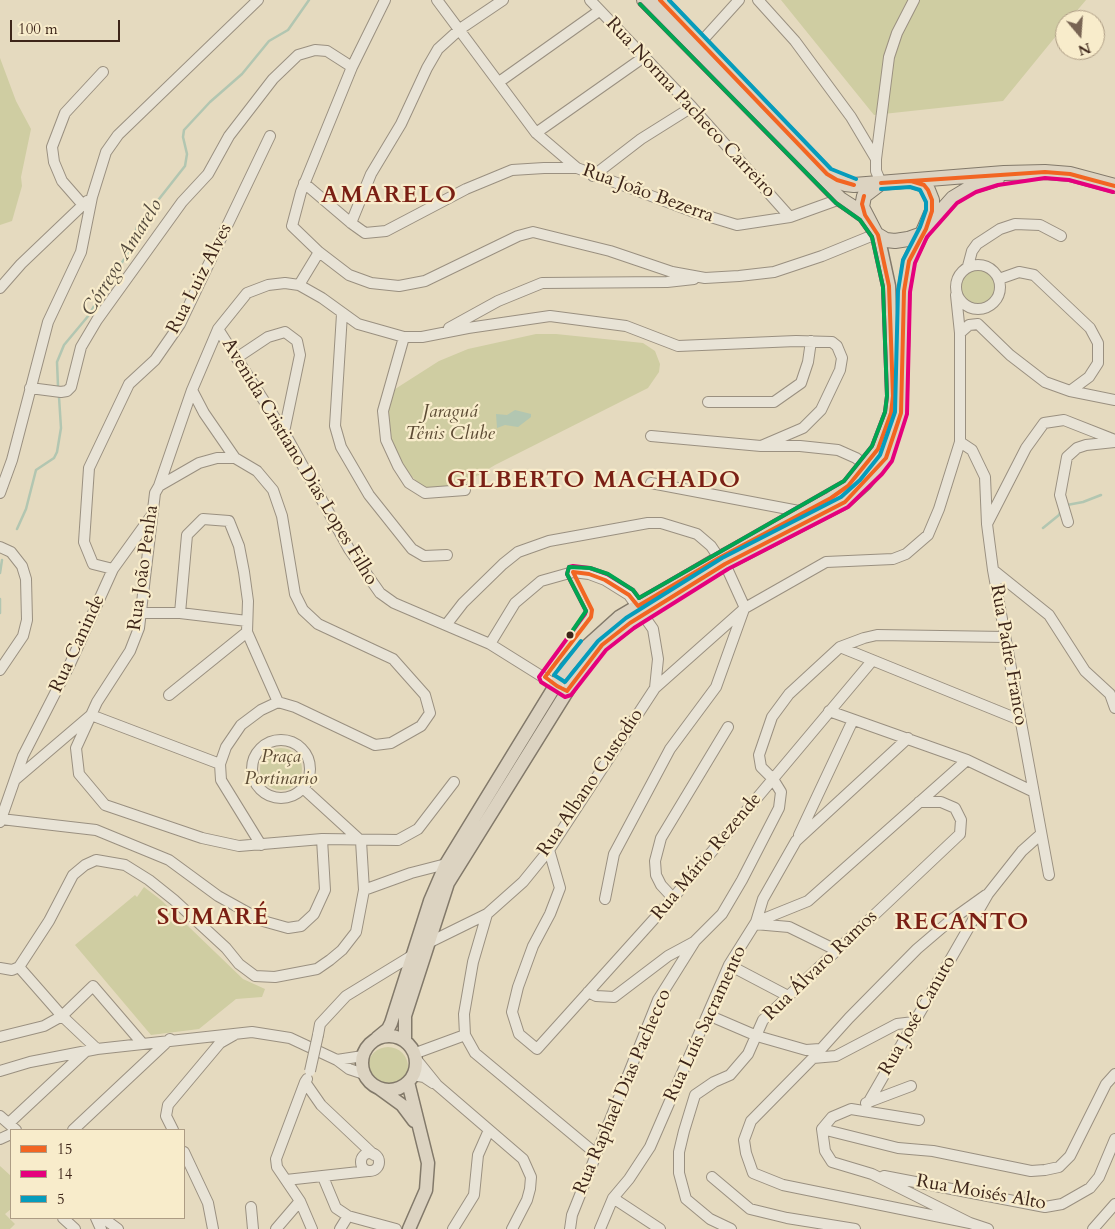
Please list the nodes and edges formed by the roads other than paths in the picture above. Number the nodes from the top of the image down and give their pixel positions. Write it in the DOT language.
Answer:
graph roads {
  1 [pos="258,0"];
  2 [pos="385,0"];
  3 [pos="437,0"];
  4 [pos="503,0"];
  5 [pos="590,0"];
  6 [pos="644,0"];
  7 [pos="660,0"];
  8 [pos="739,0"];
  9 [pos="758,0"];
  10 [pos="914,0"];
  11 [pos="600,11"];
  12 [pos="460,29"];
  13 [pos="701,42"];
  14 [pos="644,58"];
  15 [pos="352,66"];
  16 [pos="103,72"];
  17 [pos="499,82"];
  18 [pos="692,107"];
  19 [pos="536,132"];
  20 [pos="270,136"];
  21 [pos="876,159"];
  22 [pos="578,168"];
  23 [pos="1045,172"];
  24 [pos="594,176"];
  25 [pos="911,181"];
  26 [pos="304,183"];
  27 [pos="880,183"];
  28 [pos="1115,186"];
  29 [pos="92,197"];
  30 [pos="840,199"];
  31 [pos="83,205"];
  32 [pos="864,215"];
  33 [pos="790,217"];
  34 [pos="351,224"];
  35 [pos="924,231"];
  36 [pos="877,234"];
  37 [pos="1061,236"];
  38 [pos="319,252"];
  39 [pos="968,266"];
  40 [pos="704,278"];
  41 [pos="999,279"];
  42 [pos="299,285"];
  43 [pos="0,288"];
  44 [pos="956,295"];
  45 [pos="963,304"];
  46 [pos="342,314"];
  47 [pos="978,324"];
  48 [pos="218,329"];
  49 [pos="442,332"];
  50 [pos="960,333"];
  51 [pos="404,337"];
  52 [pos="811,341"];
  53 [pos="238,357"];
  54 [pos="30,388"];
  55 [pos="192,390"];
  56 [pos="1070,391"];
  57 [pos="1115,400"];
  58 [pos="708,402"];
  59 [pos="284,432"];
  60 [pos="651,436"];
  61 [pos="1115,441"];
  62 [pos="960,442"];
  63 [pos="761,446"];
  64 [pos="235,458"];
  65 [pos="866,466"];
  66 [pos="651,483"];
  67 [pos="159,486"];
  68 [pos="465,490"];
  69 [pos="0,493"];
  70 [pos="804,512"];
  71 [pos="152,515"];
  72 [pos="1068,522"];
  73 [pos="987,524"];
  74 [pos="0,547"];
  75 [pos="447,555"];
  76 [pos="722,561"];
  77 [pos="113,569"];
  78 [pos="992,570"];
  79 [pos="745,608"];
  80 [pos="641,610"];
  81 [pos="180,612"];
  82 [pos="141,613"];
  83 [pos="247,626"];
  84 [pos="446,626"];
  85 [pos="1005,637"];
  86 [pos="490,644"];
  87 [pos="840,646"];
  88 [pos="872,661"];
  89 [pos="0,670"];
  90 [pos="655,688"];
  91 [pos="562,689"];
  92 [pos="169,695"];
  93 [pos="278,702"];
  94 [pos="1115,708"];
  95 [pos="829,711"];
  96 [pos="92,716"];
  97 [pos="853,720"];
  98 [pos="1020,720"];
  99 [pos="728,727"];
  100 [pos="908,738"];
  101 [pos="967,760"];
  102 [pos="220,764"];
  103 [pos="15,779"];
  104 [pos="773,779"];
  105 [pos="454,782"];
  106 [pos="303,788"];
  107 [pos="1032,791"];
  108 [pos="919,802"];
  109 [pos="1,821"];
  110 [pos="1041,834"];
  111 [pos="322,839"];
  112 [pos="361,841"];
  113 [pos="796,841"];
  114 [pos="260,844"];
  115 [pos="549,850"];
  116 [pos="446,864"];
  117 [pos="1049,875"];
  118 [pos="364,890"];
  119 [pos="988,894"];
  120 [pos="673,898"];
  121 [pos="605,899"];
  122 [pos="487,914"];
  123 [pos="756,923"];
  124 [pos="695,941"];
  125 [pos="428,943"];
  126 [pos="836,950"];
  127 [pos="412,955"];
  128 [pos="730,965"];
  129 [pos="19,967"];
  130 [pos="1,970"];
  131 [pos="588,992"];
  132 [pos="788,996"];
  133 [pos="708,1015"];
  134 [pos="62,1016"];
  135 [pos="914,1022"];
  136 [pos="237,1033"];
  137 [pos="465,1035"];
  138 [pos="757,1036"];
  139 [pos="0,1037"];
  140 [pos="377,1038"];
  141 [pos="170,1039"];
  142 [pos="406,1041"];
  143 [pos="142,1043"];
  144 [pos="824,1045"];
  145 [pos="97,1049"];
  146 [pos="86,1051"];
  147 [pos="363,1056"];
  148 [pos="416,1056"];
  149 [pos="813,1058"];
  150 [pos="337,1060"];
  151 [pos="0,1071"];
  152 [pos="364,1074"];
  153 [pos="1115,1074"];
  154 [pos="411,1079"];
  155 [pos="306,1082"];
  156 [pos="437,1085"];
  157 [pos="911,1086"];
  158 [pos="380,1088"];
  159 [pos="868,1103"];
  160 [pos="851,1109"];
  161 [pos="0,1116"];
  162 [pos="919,1120"];
  163 [pos="12,1127"];
  164 [pos="418,1127"];
  165 [pos="74,1129"];
  166 [pos="172,1129"];
  167 [pos="822,1129"];
  168 [pos="488,1130"];
  169 [pos="1115,1139"];
  170 [pos="595,1153"];
  171 [pos="185,1154"];
  172 [pos="872,1174"];
  173 [pos="323,1177"];
  174 [pos="712,1177"];
  175 [pos="286,1180"];
  176 [pos="613,1198"];
  177 [pos="300,1201"];
  178 [pos="1115,1204"];
  179 [pos="251,1208"];
  180 [pos="348,1216"];
  181 [pos="103,1219"];
  182 [pos="970,1223"];
  183 [pos="118,1229"];
  184 [pos="213,1229"];
  185 [pos="253,1229"];
  186 [pos="276,1229"];
  187 [pos="312,1229"];
  188 [pos="340,1229"];
  189 [pos="396,1229"];
  190 [pos="409,1229"];
  191 [pos="453,1229"];
  192 [pos="512,1229"];
  193 [pos="570,1229"];
  194 [pos="600,1229"];
  195 [pos="660,1229"];
  196 [pos="730,1229"];
  197 [pos="855,1229"];
  198 [pos="988,1229"];
  199 [pos="1093,1229"];
  1 -- 29 [label="street"];
  2 -- 15 [label="street"];
  3 -- 12 [label="street"];
  4 -- 12 [label="street"];
  5 -- 11 [label="street, Rua Norma Pacheco Carreiro"];
  6 -- 30 [label="highway"];
  7 -- 13 [label="highway"];
  8 -- 13 [label="street"];
  9 -- 21 [label="street"];
  10 -- 21 [label="street"];
  11 -- 14 [label="street, Rua Norma Pacheco Carreiro"];
  11 -- 17 [label="street"];
  12 -- 17 [label="street"];
  12 -- 34 [label="street"];
  13 -- 27 [label="highway"];
  14 -- 18 [label="street, Rua Norma Pacheco Carreiro"];
  14 -- 19 [label="street"];
  15 -- 26 [label="street"];
  15 -- 54 [label="street"];
  16 -- 31 [label="street"];
  17 -- 19 [label="street"];
  18 -- 24 [label="street"];
  18 -- 33 [label="street, Rua Norma Pacheco Carreiro"];
  19 -- 22 [label="street"];
  20 -- 77 [label="street, Rua Luiz Alves"];
  21 -- 27 [label="street"];
  22 -- 24 [label="street, Rua João Bezerra"];
  22 -- 34 [label="street, Rua João Bezerra"];
  23 -- 25 [label="highway"];
  23 -- 28 [label="highway"];
  23 -- 35 [label="highway"];
  24 -- 33 [label="street, Rua João Bezerra"];
  25 -- 27 [label="highway"];
  25 -- 35 [label="highway"];
  26 -- 34 [label="street, Rua João Bezerra"];
  26 -- 38 [label="street"];
  27 -- 32 [label="highway"];
  29 -- 31 [label="street"];
  29 -- 54 [label="street"];
  30 -- 32 [label="highway"];
  30 -- 33 [label="street, Rua João Bezerra"];
  31 -- 43 [label="street"];
  32 -- 36 [label="highway"];
  35 -- 36 [label="highway"];
  35 -- 76 [label="main road"];
  36 -- 40 [label="street"];
  36 -- 65 [label="main road"];
  37 -- 39 [label="street"];
  38 -- 40 [label="street"];
  38 -- 42 [label="street"];
  39 -- 41 [label="street"];
  39 -- 44 [label="street"];
  40 -- 49 [label="street"];
  41 -- 45 [label="street"];
  41 -- 56 [label="street"];
  42 -- 46 [label="street"];
  42 -- 48 [label="street, Rua João Penha"];
  44 -- 45 [label="street"];
  44 -- 50 [label="street, Rua Albano Custodio"];
  45 -- 47 [label="street"];
  46 -- 51 [label="street"];
  46 -- 75 [label="street"];
  47 -- 50 [label="street"];
  47 -- 56 [label="street"];
  48 -- 53 [label="street, Avenida Cristiano Dias Lopes Filho"];
  48 -- 55 [label="street, Rua João Penha"];
  49 -- 51 [label="street"];
  49 -- 52 [label="street"];
  50 -- 62 [label="street, Rua Albano Custodio"];
  51 -- 68 [label="street"];
  52 -- 58 [label="street"];
  52 -- 63 [label="street"];
  53 -- 59 [label="street, Avenida Cristiano Dias Lopes Filho"];
  53 -- 59 [label="street"];
  54 -- 69 [label="street"];
  55 -- 64 [label="street"];
  55 -- 67 [label="street, Rua João Penha"];
  56 -- 57 [label="street"];
  59 -- 84 [label="street, Avenida Cristiano Dias Lopes Filho"];
  60 -- 63 [label="street"];
  61 -- 72 [label="street"];
  61 -- 73 [label="street"];
  62 -- 73 [label="street, Rua Padre Franco"];
  62 -- 79 [label="street, Rua Albano Custodio"];
  63 -- 65 [label="street"];
  64 -- 67 [label="street"];
  64 -- 93 [label="street"];
  65 -- 70 [label="main road"];
  66 -- 70 [label="street"];
  67 -- 71 [label="street, Rua João Penha"];
  70 -- 76 [label="main road"];
  71 -- 77 [label="street, Rua Caninde"];
  71 -- 82 [label="street, Rua João Penha"];
  73 -- 78 [label="street, Rua Padre Franco"];
  74 -- 89 [label="street"];
  76 -- 79 [label="street"];
  76 -- 80 [label="main road"];
  76 -- 84 [label="street"];
  77 -- 103 [label="street, Rua Caninde"];
  78 -- 85 [label="street, Rua Padre Franco"];
  78 -- 94 [label="street"];
  79 -- 90 [label="street, Rua Albano Custodio"];
  79 -- 121 [label="street"];
  80 -- 86 [label="street"];
  80 -- 90 [label="street"];
  80 -- 91 [label="main road"];
  81 -- 82 [label="street"];
  81 -- 83 [label="street"];
  81 -- 83 [label="street"];
  82 -- 96 [label="street, Rua João Penha"];
  83 -- 92 [label="street"];
  83 -- 93 [label="street"];
  84 -- 86 [label="street, Avenida Cristiano Dias Lopes Filho"];
  85 -- 87 [label="street"];
  85 -- 98 [label="street, Rua Padre Franco"];
  86 -- 91 [label="street, Avenida Cristiano Dias Lopes Filho"];
  87 -- 88 [label="street"];
  87 -- 104 [label="street, Rua Raphael Dias Pachecco"];
  88 -- 95 [label="street, Rua Mário Rezende"];
  88 -- 98 [label="street"];
  90 -- 115 [label="street, Rua Albano Custodio"];
  91 -- 116 [label="main road"];
  91 -- 125 [label="main road"];
  93 -- 102 [label="street"];
  95 -- 97 [label="street"];
  95 -- 104 [label="street, Rua Mário Rezende"];
  96 -- 102 [label="street"];
  96 -- 103 [label="street"];
  96 -- 114 [label="street, Rua João Penha"];
  97 -- 100 [label="street"];
  97 -- 113 [label="street"];
  98 -- 107 [label="street, Rua Padre Franco"];
  99 -- 120 [label="street"];
  100 -- 101 [label="street"];
  100 -- 113 [label="street"];
  101 -- 107 [label="street"];
  101 -- 108 [label="street"];
  102 -- 114 [label="street"];
  103 -- 109 [label="street, Rua Caninde"];
  104 -- 120 [label="street, Rua Mário Rezende"];
  104 -- 124 [label="street, Rua Raphael Dias Pachecco"];
  105 -- 112 [label="street, Rua João Penha"];
  106 -- 106 [label="street"];
  106 -- 112 [label="street"];
  107 -- 110 [label="street, Rua Padre Franco"];
  108 -- 123 [label="street"];
  108 -- 126 [label="street, Rua Álvaro Ramos"];
  109 -- 111 [label="street"];
  110 -- 117 [label="street, Rua Padre Franco"];
  110 -- 119 [label="street, Rua José Canuto"];
  111 -- 112 [label="street, Rua João Penha"];
  111 -- 114 [label="street, Rua João Penha"];
  112 -- 118 [label="street"];
  113 -- 123 [label="street, Rua Luís Sacramento"];
  115 -- 122 [label="street, Rua Albano Custodio"];
  115 -- 131 [label="street, Rua Mário Rezende"];
  116 -- 118 [label="street"];
  116 -- 127 [label="main road"];
  118 -- 129 [label="street"];
  119 -- 135 [label="street, Rua José Canuto"];
  119 -- 144 [label="street"];
  120 -- 131 [label="street, Rua Mário Rezende"];
  122 -- 125 [label="street, Rua Albano Custodio"];
  122 -- 137 [label="street"];
  123 -- 126 [label="street"];
  123 -- 128 [label="street, Rua Luís Sacramento"];
  124 -- 131 [label="street"];
  124 -- 170 [label="street, Rua Raphael Dias Pachecco"];
  125 -- 142 [label="main road"];
  126 -- 132 [label="street, Rua Álvaro Ramos"];
  127 -- 140 [label="main road"];
  127 -- 155 [label="street, bridge"];
  128 -- 132 [label="street"];
  128 -- 133 [label="street, Rua Luís Sacramento"];
  129 -- 130 [label="street"];
  129 -- 134 [label="street"];
  132 -- 138 [label="street, Rua Álvaro Ramos"];
  133 -- 138 [label="street"];
  133 -- 176 [label="street, Rua Luís Sacramento"];
  134 -- 139 [label="street"];
  134 -- 143 [label="street"];
  134 -- 145 [label="street"];
  135 -- 149 [label="street"];
  135 -- 159 [label="street, Rua José Canuto"];
  136 -- 141 [label="street"];
  136 -- 150 [label="street"];
  136 -- 166 [label="street"];
  137 -- 148 [label="street"];
  137 -- 170 [label="street"];
  138 -- 144 [label="street"];
  138 -- 196 [label="street, Rua Álvaro Ramos"];
  140 -- 142 [label="main road"];
  140 -- 147 [label="main road"];
  141 -- 143 [label="street"];
  141 -- 165 [label="street"];
  142 -- 148 [label="main road"];
  143 -- 145 [label="street"];
  144 -- 149 [label="street"];
  145 -- 146 [label="street"];
  146 -- 151 [label="street"];
  146 -- 163 [label="street"];
  147 -- 150 [label="street"];
  147 -- 152 [label="main road"];
  148 -- 154 [label="main road"];
  148 -- 156 [label="street"];
  149 -- 182 [label="street"];
  150 -- 152 [label="street"];
  152 -- 158 [label="main road"];
  153 -- 167 [label="street"];
  154 -- 156 [label="street"];
  154 -- 158 [label="main road"];
  154 -- 164 [label="main road"];
  155 -- 173 [label="street"];
  155 -- 175 [label="street"];
  156 -- 168 [label="street"];
  157 -- 159 [label="street"];
  158 -- 164 [label="main road"];
  159 -- 160 [label="street"];
  160 -- 162 [label="street"];
  160 -- 167 [label="street"];
  161 -- 163 [label="street"];
  164 -- 190 [label="main road"];
  167 -- 172 [label="street"];
  168 -- 191 [label="street"];
  168 -- 192 [label="street"];
  169 -- 172 [label="street, Rua Moisés Alto"];
  170 -- 193 [label="street, Rua Raphael Dias Pachecco"];
  171 -- 184 [label="street"];
  172 -- 182 [label="street"];
  173 -- 175 [label="street"];
  173 -- 180 [label="street"];
  174 -- 197 [label="street"];
  175 -- 177 [label="street"];
  176 -- 194 [label="street, Rua Luís Sacramento"];
  176 -- 195 [label="street"];
  177 -- 186 [label="street"];
  177 -- 187 [label="street"];
  178 -- 199 [label="street"];
  179 -- 185 [label="street"];
  180 -- 188 [label="street"];
  180 -- 189 [label="street"];
  181 -- 183 [label="street"];
  182 -- 198 [label="street"];
}
